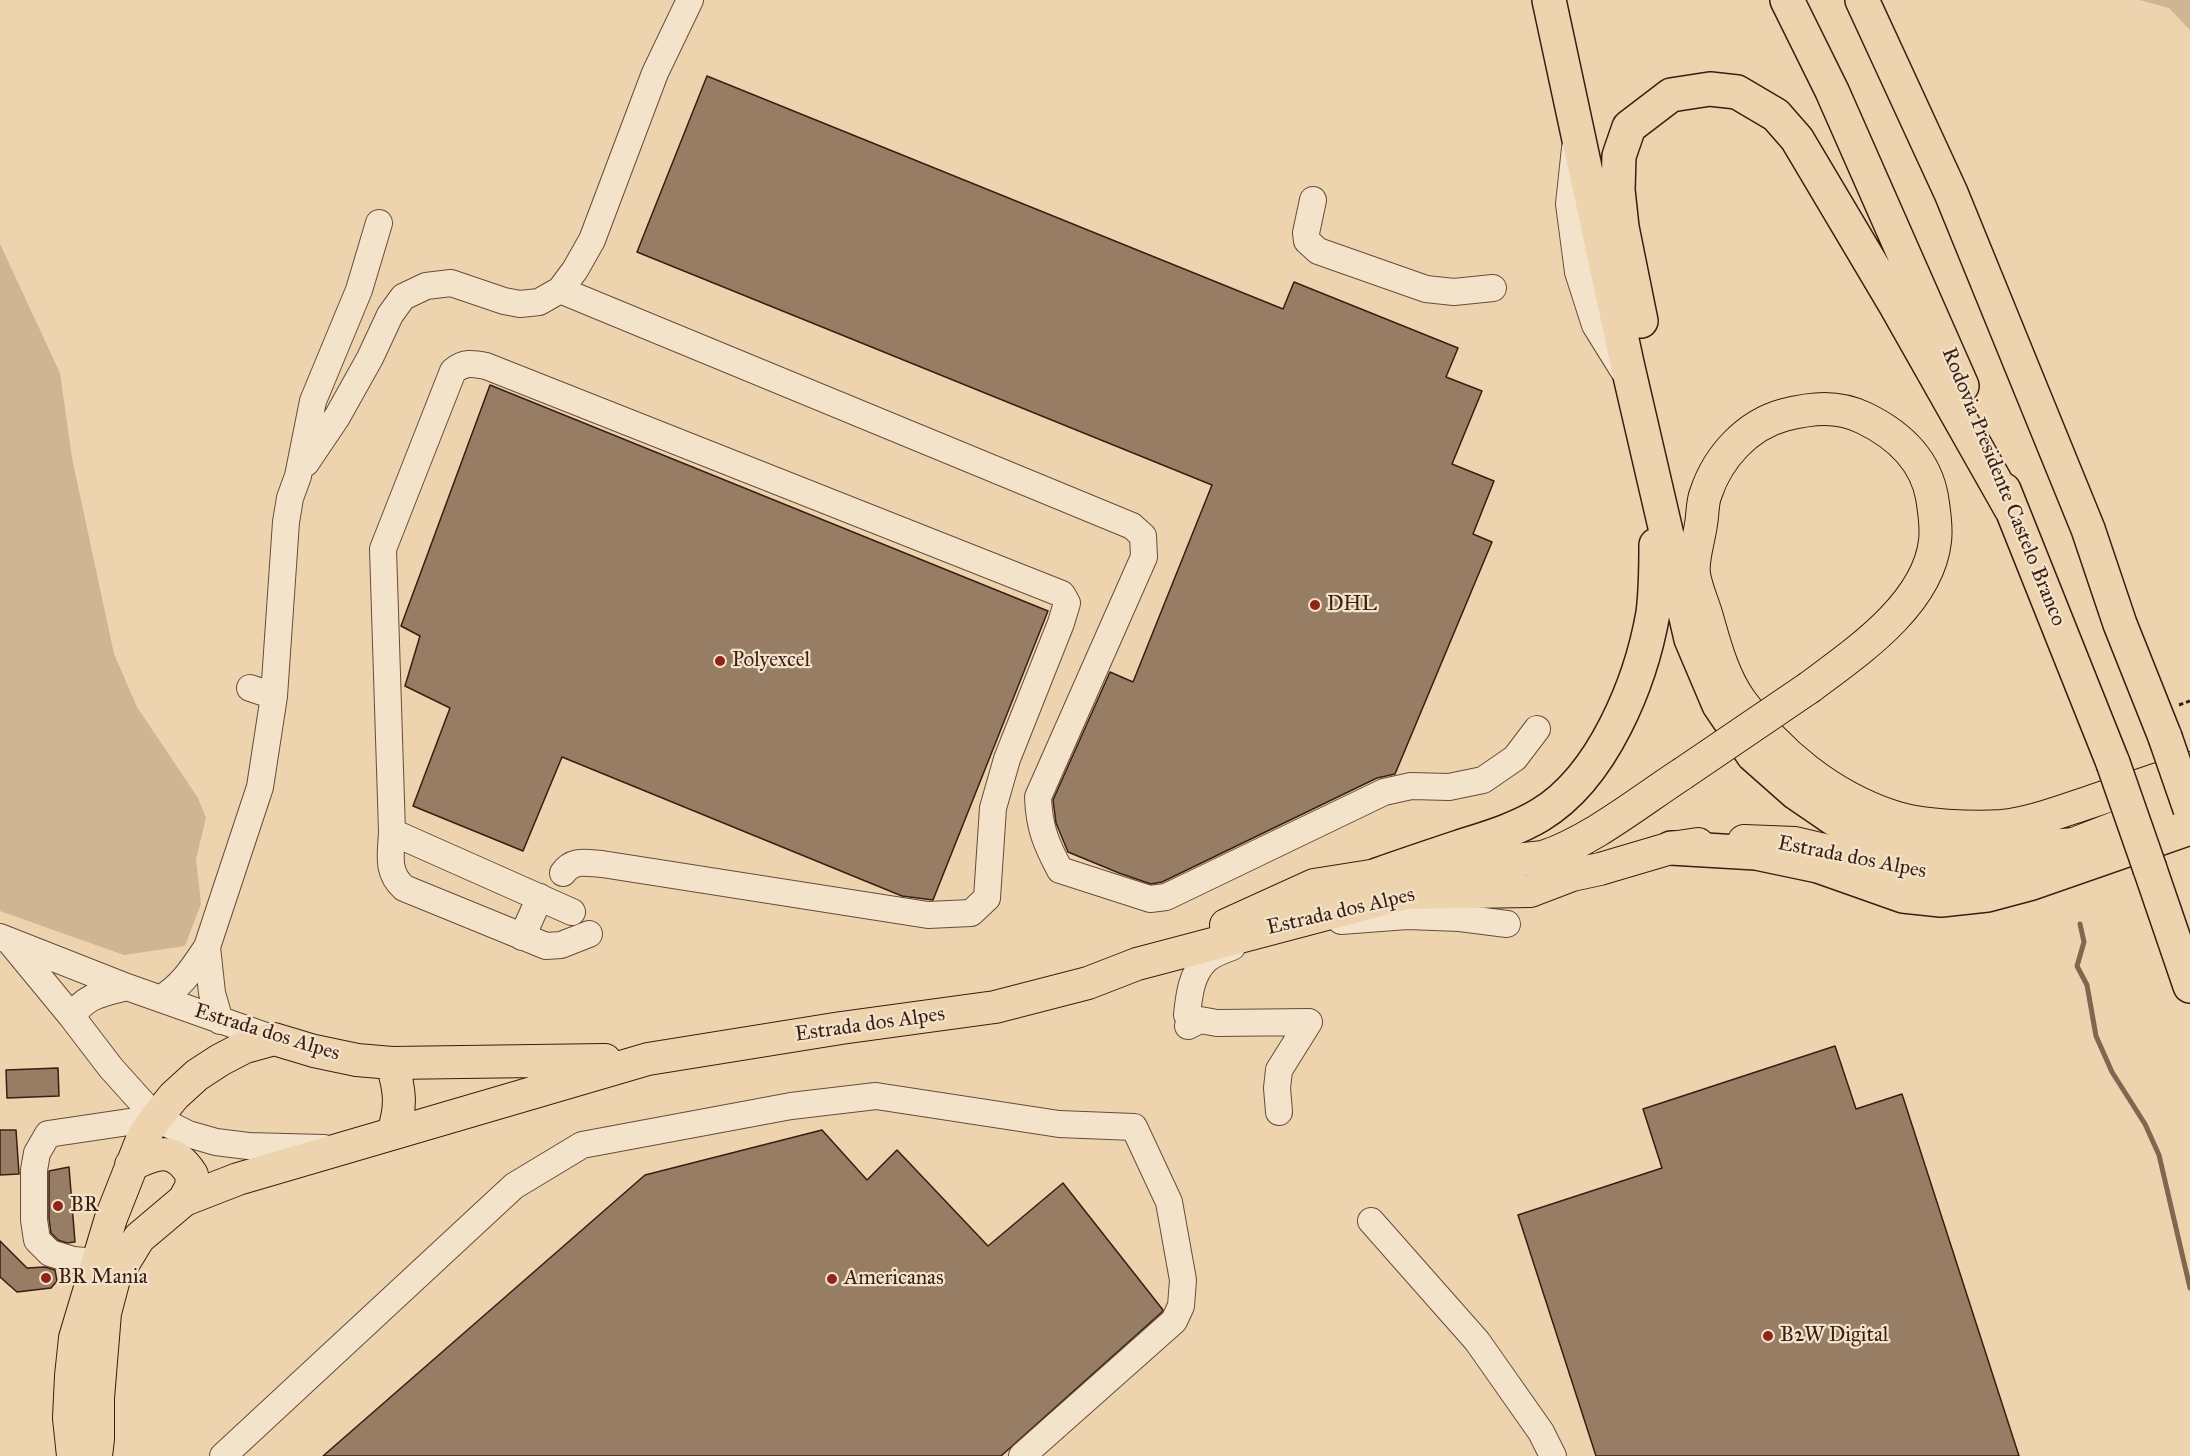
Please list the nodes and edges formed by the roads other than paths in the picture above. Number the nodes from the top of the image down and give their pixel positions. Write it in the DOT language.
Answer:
graph roads {
  1 [pos="690,0"];
  2 [pos="1549,0"];
  3 [pos="1788,0"];
  4 [pos="1862,0"];
  5 [pos="1313,200"];
  6 [pos="379,223"];
  7 [pos="1492,288"];
  8 [pos="560,291"];
  9 [pos="1654,474"];
  10 [pos="298,476"];
  11 [pos="2011,509"];
  12 [pos="1693,572"];
  13 [pos="250,688"];
  14 [pos="274,696"];
  15 [pos="1537,729"];
  16 [pos="2190,768"];
  17 [pos="2190,799"];
  18 [pos="2190,809"];
  19 [pos="2190,828"];
  20 [pos="392,832"];
  21 [pos="2070,845"];
  22 [pos="1671,848"];
  23 [pos="563,873"];
  24 [pos="1377,875"];
  25 [pos="1406,893"];
  26 [pos="540,897"];
  27 [pos="572,912"];
  28 [pos="1460,918"];
  29 [pos="1507,924"];
  30 [pos="590,934"];
  31 [pos="522,937"];
  32 [pos="4,938"];
  33 [pos="207,947"];
  34 [pos="1137,964"];
  35 [pos="2190,986"];
  36 [pos="127,987"];
  37 [pos="160,999"];
  38 [pos="72,1017"];
  39 [pos="220,1021"];
  40 [pos="274,1039"];
  41 [pos="648,1059"];
  42 [pos="392,1063"];
  43 [pos="1279,1112"];
  44 [pos="156,1118"];
  45 [pos="393,1133"];
  46 [pos="342,1147"];
  47 [pos="131,1165"];
  48 [pos="184,1200"];
  49 [pos="1371,1221"];
  50 [pos="98,1262"];
  51 [pos="73,1456"];
  52 [pos="96,1456"];
  53 [pos="223,1456"];
  54 [pos="1022,1456"];
  55 [pos="1553,1456"];
  1 -- 8 [label="street"];
  2 -- 9 [label="highway"];
  3 -- 11 [label="highway, Rodovia Presidente Castelo Branco"];
  4 -- 18 [label="highway, bridge"];
  5 -- 7 [label="street"];
  6 -- 10 [label="street"];
  8 -- 10 [label="street"];
  8 -- 15 [label="street"];
  9 -- 21 [label="highway"];
  9 -- 24 [label="highway"];
  10 -- 14 [label="street"];
  11 -- 12 [label="highway"];
  11 -- 35 [label="highway, Rodovia Presidente Castelo Branco, bridge"];
  12 -- 16 [label="main road"];
  12 -- 24 [label="main road, bridge"];
  13 -- 14 [label="street"];
  14 -- 33 [label="street"];
  17 -- 21 [label="main road, Estrada dos Alpes"];
  19 -- 22 [label="highway"];
  20 -- 23 [label="street"];
  20 -- 26 [label="street"];
  20 -- 31 [label="street"];
  21 -- 22 [label="main road, Estrada dos Alpes"];
  22 -- 25 [label="main road, Estrada dos Alpes"];
  24 -- 34 [label="main road"];
  25 -- 28 [label="street"];
  25 -- 34 [label="main road, Estrada dos Alpes"];
  26 -- 27 [label="street"];
  26 -- 31 [label="street"];
  28 -- 29 [label="street"];
  28 -- 43 [label="street"];
  30 -- 31 [label="street"];
  32 -- 36 [label="street, Estrada dos Alpes"];
  32 -- 38 [label="street, Estrada dos Alpes"];
  33 -- 37 [label="street"];
  33 -- 39 [label="street"];
  34 -- 41 [label="main road, Estrada dos Alpes"];
  36 -- 37 [label="street, Estrada dos Alpes"];
  36 -- 38 [label="street"];
  37 -- 39 [label="street, Estrada dos Alpes"];
  38 -- 44 [label="street, Estrada dos Alpes"];
  39 -- 40 [label="street, Estrada dos Alpes"];
  40 -- 42 [label="main road, Estrada dos Alpes"];
  40 -- 44 [label="main road"];
  41 -- 42 [label="main road, Estrada dos Alpes"];
  41 -- 45 [label="main road, Estrada dos Alpes"];
  42 -- 45 [label="main road"];
  44 -- 46 [label="street"];
  44 -- 47 [label="main road"];
  44 -- 50 [label="street"];
  45 -- 46 [label="main road, Estrada dos Alpes"];
  46 -- 48 [label="main road, Estrada dos Alpes"];
  47 -- 48 [label="main road"];
  47 -- 50 [label="main road"];
  48 -- 52 [label="main road, Estrada dos Alpes"];
  49 -- 55 [label="street"];
  50 -- 51 [label="main road"];
  53 -- 54 [label="street"];
}
